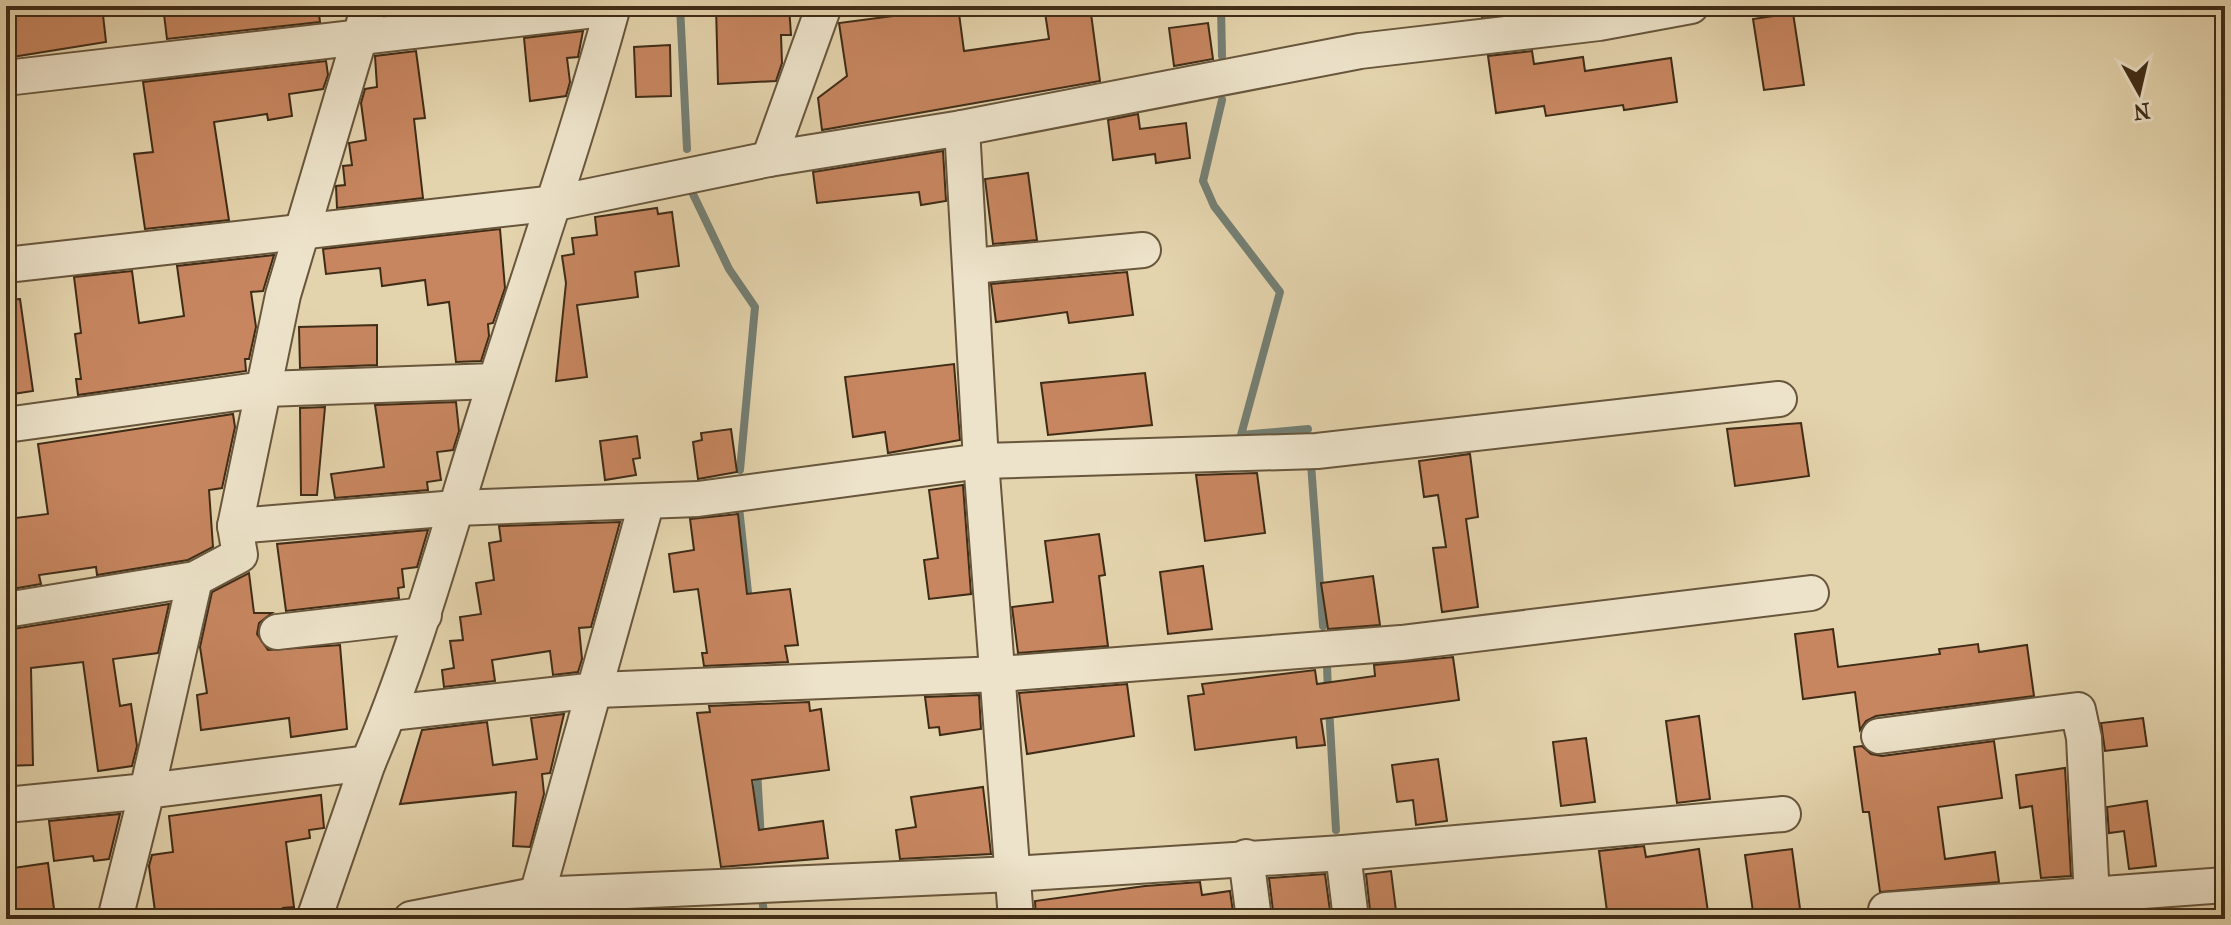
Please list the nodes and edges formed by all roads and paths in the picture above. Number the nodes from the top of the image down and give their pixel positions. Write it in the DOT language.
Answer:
graph roads {
  1 [pos="824,6"];
  2 [pos="1691,6"];
  3 [pos="612,7"];
  4 [pos="1598,14"];
  5 [pos="365,22"];
  6 [pos="6,78"];
  7 [pos="962,128"];
  8 [pos="769,159"];
  9 [pos="556,203"];
  10 [pos="303,230"];
  11 [pos="1143,250"];
  12 [pos="6,265"];
  13 [pos="972,266"];
  14 [pos="495,381"];
  15 [pos="265,389"];
  16 [pos="1779,399"];
  17 [pos="6,425"];
  18 [pos="981,461"];
  19 [pos="647,501"];
  20 [pos="456,508"];
  21 [pos="235,526"];
  22 [pos="195,579"];
  23 [pos="1811,593"];
  24 [pos="6,610"];
  25 [pos="424,615"];
  26 [pos="277,632"];
  27 [pos="1000,674"];
  28 [pos="597,690"];
  29 [pos="390,713"];
  30 [pos="1879,736"];
  31 [pos="368,763"];
  32 [pos="147,791"];
  33 [pos="6,805"];
  34 [pos="1783,814"];
  35 [pos="1343,853"];
  36 [pos="1246,857"];
  37 [pos="1013,874"];
  38 [pos="2225,885"];
  39 [pos="533,907"];
  40 [pos="2092,907"];
  41 [pos="1886,910"];
  42 [pos="115,919"];
  43 [pos="314,919"];
  44 [pos="411,919"];
  45 [pos="1016,919"];
  46 [pos="1254,919"];
  47 [pos="1351,919"];
  1 -- 8 [label="street"];
  2 -- 4 [label="street"];
  3 -- 5 [label="street"];
  3 -- 9 [label="street"];
  4 -- 7 [label="street"];
  5 -- 6 [label="street"];
  5 -- 10 [label="street"];
  7 -- 8 [label="street"];
  7 -- 13 [label="street"];
  8 -- 9 [label="street"];
  9 -- 10 [label="street"];
  9 -- 14 [label="street"];
  10 -- 12 [label="street"];
  10 -- 15 [label="street"];
  11 -- 13 [label="street"];
  13 -- 18 [label="street"];
  14 -- 15 [label="street"];
  14 -- 20 [label="street"];
  15 -- 17 [label="street"];
  15 -- 21 [label="street"];
  16 -- 18 [label="street"];
  18 -- 19 [label="street"];
  18 -- 27 [label="street"];
  19 -- 20 [label="street"];
  19 -- 28 [label="street"];
  20 -- 21 [label="street"];
  20 -- 25 [label="street"];
  21 -- 22 [label="street"];
  22 -- 24 [label="street"];
  22 -- 32 [label="street"];
  23 -- 27 [label="street"];
  25 -- 26 [label="street"];
  25 -- 29 [label="street"];
  27 -- 28 [label="street"];
  27 -- 37 [label="street"];
  28 -- 29 [label="street"];
  28 -- 39 [label="street"];
  29 -- 31 [label="street"];
  30 -- 40 [label="street"];
  31 -- 32 [label="street"];
  31 -- 43 [label="street"];
  32 -- 33 [label="street"];
  32 -- 42 [label="street"];
  34 -- 35 [label="street"];
  35 -- 36 [label="street"];
  35 -- 47 [label="street"];
  36 -- 37 [label="street"];
  36 -- 46 [label="street"];
  37 -- 39 [label="street"];
  37 -- 45 [label="street"];
  38 -- 40 [label="street"];
  39 -- 44 [label="street"];
  40 -- 41 [label="street"];
}
